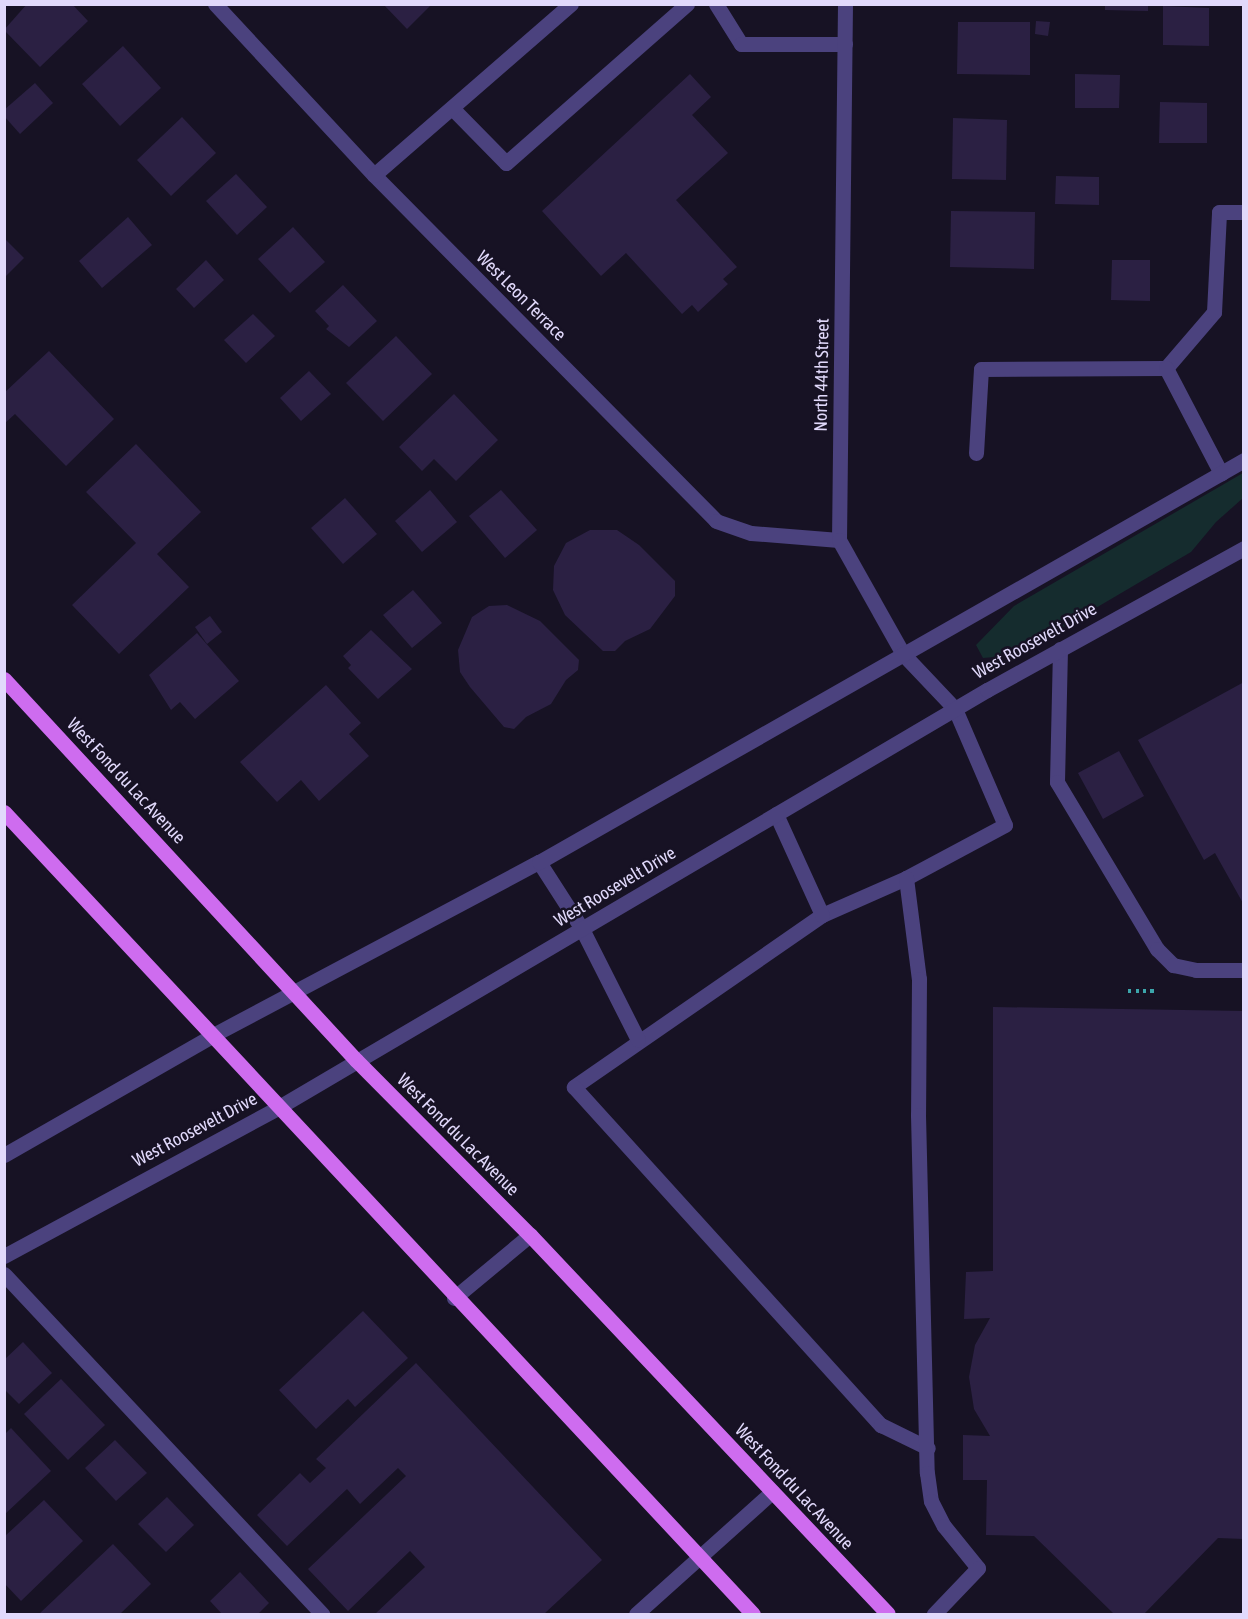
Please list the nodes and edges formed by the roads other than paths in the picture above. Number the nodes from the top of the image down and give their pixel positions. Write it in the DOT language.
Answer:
graph roads {
  1 [pos="215,4"];
  2 [pos="571,4"];
  3 [pos="687,4"];
  4 [pos="716,4"];
  5 [pos="845,4"];
  6 [pos="845,44"];
  7 [pos="452,108"];
  8 [pos="374,175"];
  9 [pos="1244,212"];
  10 [pos="1166,368"];
  11 [pos="976,453"];
  12 [pos="1244,460"];
  13 [pos="1221,473"];
  14 [pos="839,540"];
  15 [pos="1244,548"];
  16 [pos="1060,649"];
  17 [pos="903,654"];
  18 [pos="4,679"];
  19 [pos="955,709"];
  20 [pos="4,812"];
  21 [pos="776,814"];
  22 [pos="539,862"];
  23 [pos="906,878"];
  24 [pos="822,915"];
  25 [pos="582,929"];
  26 [pos="1244,970"];
  27 [pos="295,992"];
  28 [pos="215,1034"];
  29 [pos="638,1040"];
  30 [pos="356,1060"];
  31 [pos="279,1107"];
  32 [pos="4,1155"];
  33 [pos="530,1235"];
  34 [pos="4,1256"];
  35 [pos="4,1274"];
  36 [pos="454,1298"];
  37 [pos="928,1448"];
  38 [pos="772,1492"];
  39 [pos="699,1558"];
  40 [pos="322,1614"];
  41 [pos="636,1614"];
  42 [pos="753,1614"];
  43 [pos="888,1614"];
  44 [pos="934,1614"];
  1 -- 8 [label="street, West Leon Terrace"];
  2 -- 7 [label="street"];
  3 -- 7 [label="street"];
  4 -- 6 [label="street"];
  5 -- 6 [label="street, North 44th Street"];
  6 -- 14 [label="street, North 44th Street"];
  7 -- 8 [label="street"];
  8 -- 14 [label="street, West Leon Terrace"];
  9 -- 10 [label="street"];
  10 -- 11 [label="street"];
  10 -- 13 [label="street"];
  12 -- 13 [label="street"];
  13 -- 17 [label="street"];
  14 -- 17 [label="street"];
  15 -- 16 [label="street, West Roosevelt Drive"];
  16 -- 19 [label="street, West Roosevelt Drive"];
  16 -- 26 [label="street"];
  17 -- 19 [label="street"];
  17 -- 22 [label="street"];
  18 -- 27 [label="main road, West Fond du Lac Avenue"];
  19 -- 21 [label="street, West Roosevelt Drive"];
  19 -- 23 [label="street"];
  20 -- 28 [label="main road"];
  21 -- 24 [label="street"];
  21 -- 25 [label="street, West Roosevelt Drive"];
  22 -- 25 [label="street"];
  22 -- 27 [label="street"];
  23 -- 24 [label="street"];
  23 -- 37 [label="street"];
  24 -- 29 [label="street"];
  25 -- 29 [label="street"];
  25 -- 30 [label="street, West Roosevelt Drive"];
  27 -- 28 [label="street"];
  27 -- 30 [label="main road, West Fond du Lac Avenue"];
  28 -- 31 [label="main road"];
  28 -- 32 [label="street"];
  29 -- 37 [label="street"];
  30 -- 31 [label="street, West Roosevelt Drive"];
  30 -- 33 [label="main road, West Fond du Lac Avenue"];
  31 -- 34 [label="street, West Roosevelt Drive"];
  31 -- 36 [label="main road"];
  33 -- 36 [label="street"];
  33 -- 38 [label="main road, West Fond du Lac Avenue"];
  35 -- 40 [label="street"];
  36 -- 39 [label="main road"];
  37 -- 44 [label="street"];
  38 -- 39 [label="street"];
  38 -- 43 [label="main road, West Fond du Lac Avenue"];
  39 -- 41 [label="street"];
  39 -- 42 [label="main road"];
}
